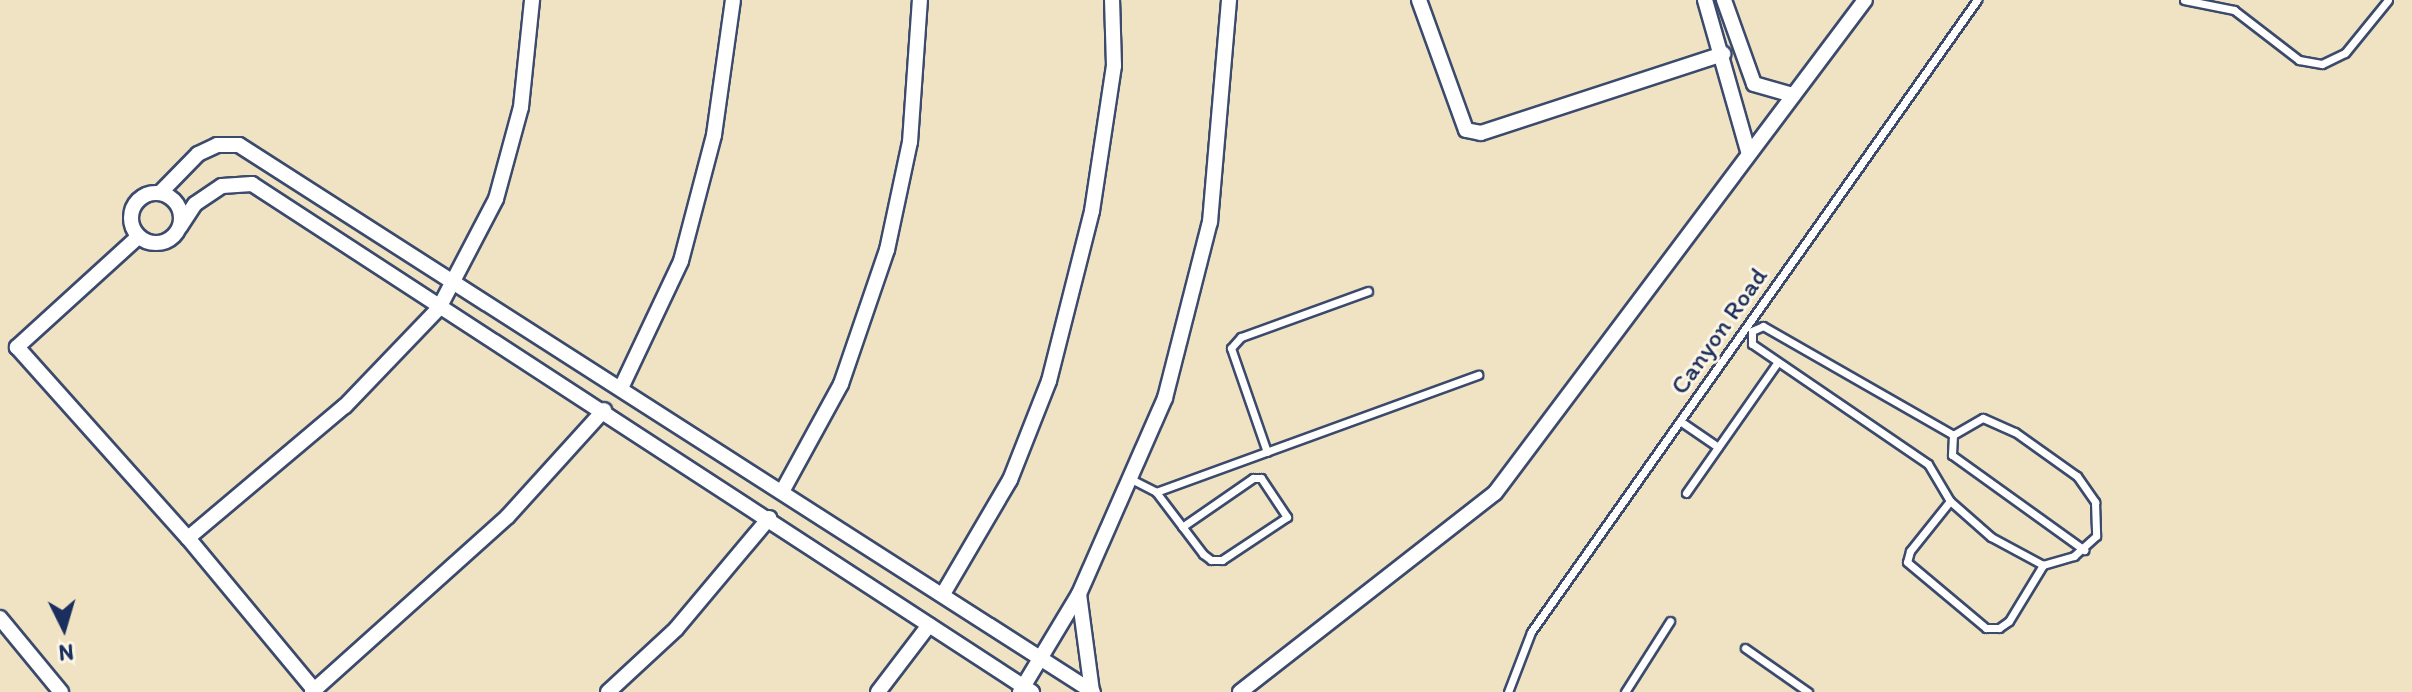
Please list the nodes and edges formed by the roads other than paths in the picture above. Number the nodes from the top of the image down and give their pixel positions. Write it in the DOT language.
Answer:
graph roads {
  1 [pos="532,0"];
  2 [pos="733,0"];
  3 [pos="920,0"];
  4 [pos="1112,0"];
  5 [pos="1229,0"];
  6 [pos="1419,0"];
  7 [pos="1705,0"];
  8 [pos="1724,0"];
  9 [pos="1865,0"];
  10 [pos="1977,0"];
  11 [pos="2184,0"];
  12 [pos="2222,0"];
  13 [pos="2388,0"];
  14 [pos="2234,10"];
  15 [pos="1723,54"];
  16 [pos="1793,95"];
  17 [pos="1749,154"];
  18 [pos="160,193"];
  19 [pos="180,227"];
  20 [pos="138,237"];
  21 [pos="452,282"];
  22 [pos="1368,291"];
  23 [pos="439,308"];
  24 [pos="1752,319"];
  25 [pos="1763,326"];
  26 [pos="1740,335"];
  27 [pos="1752,344"];
  28 [pos="1777,363"];
  29 [pos="1478,375"];
  30 [pos="621,388"];
  31 [pos="604,410"];
  32 [pos="1680,421"];
  33 [pos="1953,435"];
  34 [pos="1718,447"];
  35 [pos="1267,452"];
  36 [pos="1129,478"];
  37 [pos="783,490"];
  38 [pos="1156,492"];
  39 [pos="1686,493"];
  40 [pos="1950,501"];
  41 [pos="769,518"];
  42 [pos="1182,527"];
  43 [pos="188,538"];
  44 [pos="2084,550"];
  45 [pos="2043,565"];
  46 [pos="943,594"];
  47 [pos="1079,594"];
  48 [pos="0,618"];
  49 [pos="1670,621"];
  50 [pos="929,625"];
  51 [pos="1745,648"];
  52 [pos="1041,659"];
  53 [pos="1025,690"];
  54 [pos="313,691"];
  55 [pos="61,692"];
  56 [pos="608,692"];
  57 [pos="878,692"];
  58 [pos="1092,692"];
  59 [pos="1240,692"];
  60 [pos="1508,692"];
  61 [pos="1625,692"];
  62 [pos="1808,692"];
  1 -- 21 [label="street"];
  2 -- 30 [label="street"];
  3 -- 37 [label="street"];
  4 -- 46 [label="street"];
  5 -- 36 [label="street"];
  6 -- 15 [label="street"];
  7 -- 15 [label="street"];
  8 -- 16 [label="street"];
  9 -- 16 [label="street"];
  10 -- 24 [label="lane, Canyon Road"];
  11 -- 14 [label="lane"];
  12 -- 14 [label="lane"];
  13 -- 14 [label="lane"];
  15 -- 17 [label="street"];
  16 -- 17 [label="street"];
  17 -- 59 [label="street"];
  18 -- 19 [label="street"];
  18 -- 20 [label="street"];
  18 -- 21 [label="street"];
  19 -- 20 [label="street"];
  19 -- 23 [label="street"];
  20 -- 43 [label="street"];
  21 -- 23 [label="street"];
  21 -- 30 [label="street"];
  22 -- 35 [label="lane"];
  23 -- 31 [label="street"];
  23 -- 43 [label="street"];
  24 -- 25 [label="lane"];
  24 -- 26 [label="lane, Canyon Road"];
  25 -- 27 [label="lane"];
  25 -- 33 [label="lane"];
  26 -- 27 [label="lane"];
  26 -- 32 [label="lane, Canyon Road"];
  27 -- 28 [label="lane"];
  28 -- 34 [label="lane"];
  28 -- 40 [label="lane"];
  29 -- 35 [label="lane"];
  30 -- 37 [label="street"];
  31 -- 41 [label="street"];
  31 -- 54 [label="street"];
  32 -- 34 [label="lane"];
  32 -- 60 [label="lane, Canyon Road"];
  33 -- 44 [label="lane"];
  33 -- 44 [label="lane"];
  34 -- 39 [label="lane"];
  35 -- 38 [label="lane"];
  36 -- 38 [label="lane"];
  36 -- 47 [label="street"];
  37 -- 46 [label="street"];
  38 -- 42 [label="lane"];
  40 -- 45 [label="lane"];
  40 -- 45 [label="lane"];
  41 -- 50 [label="street"];
  41 -- 56 [label="street"];
  42 -- 42 [label="lane"];
  43 -- 54 [label="street"];
  44 -- 45 [label="lane"];
  46 -- 52 [label="street"];
  47 -- 52 [label="street"];
  47 -- 58 [label="street"];
  48 -- 55 [label="street"];
  49 -- 61 [label="lane"];
  50 -- 53 [label="street"];
  50 -- 57 [label="street"];
  51 -- 62 [label="lane"];
  52 -- 53 [label="street"];
  52 -- 58 [label="street"];
}
